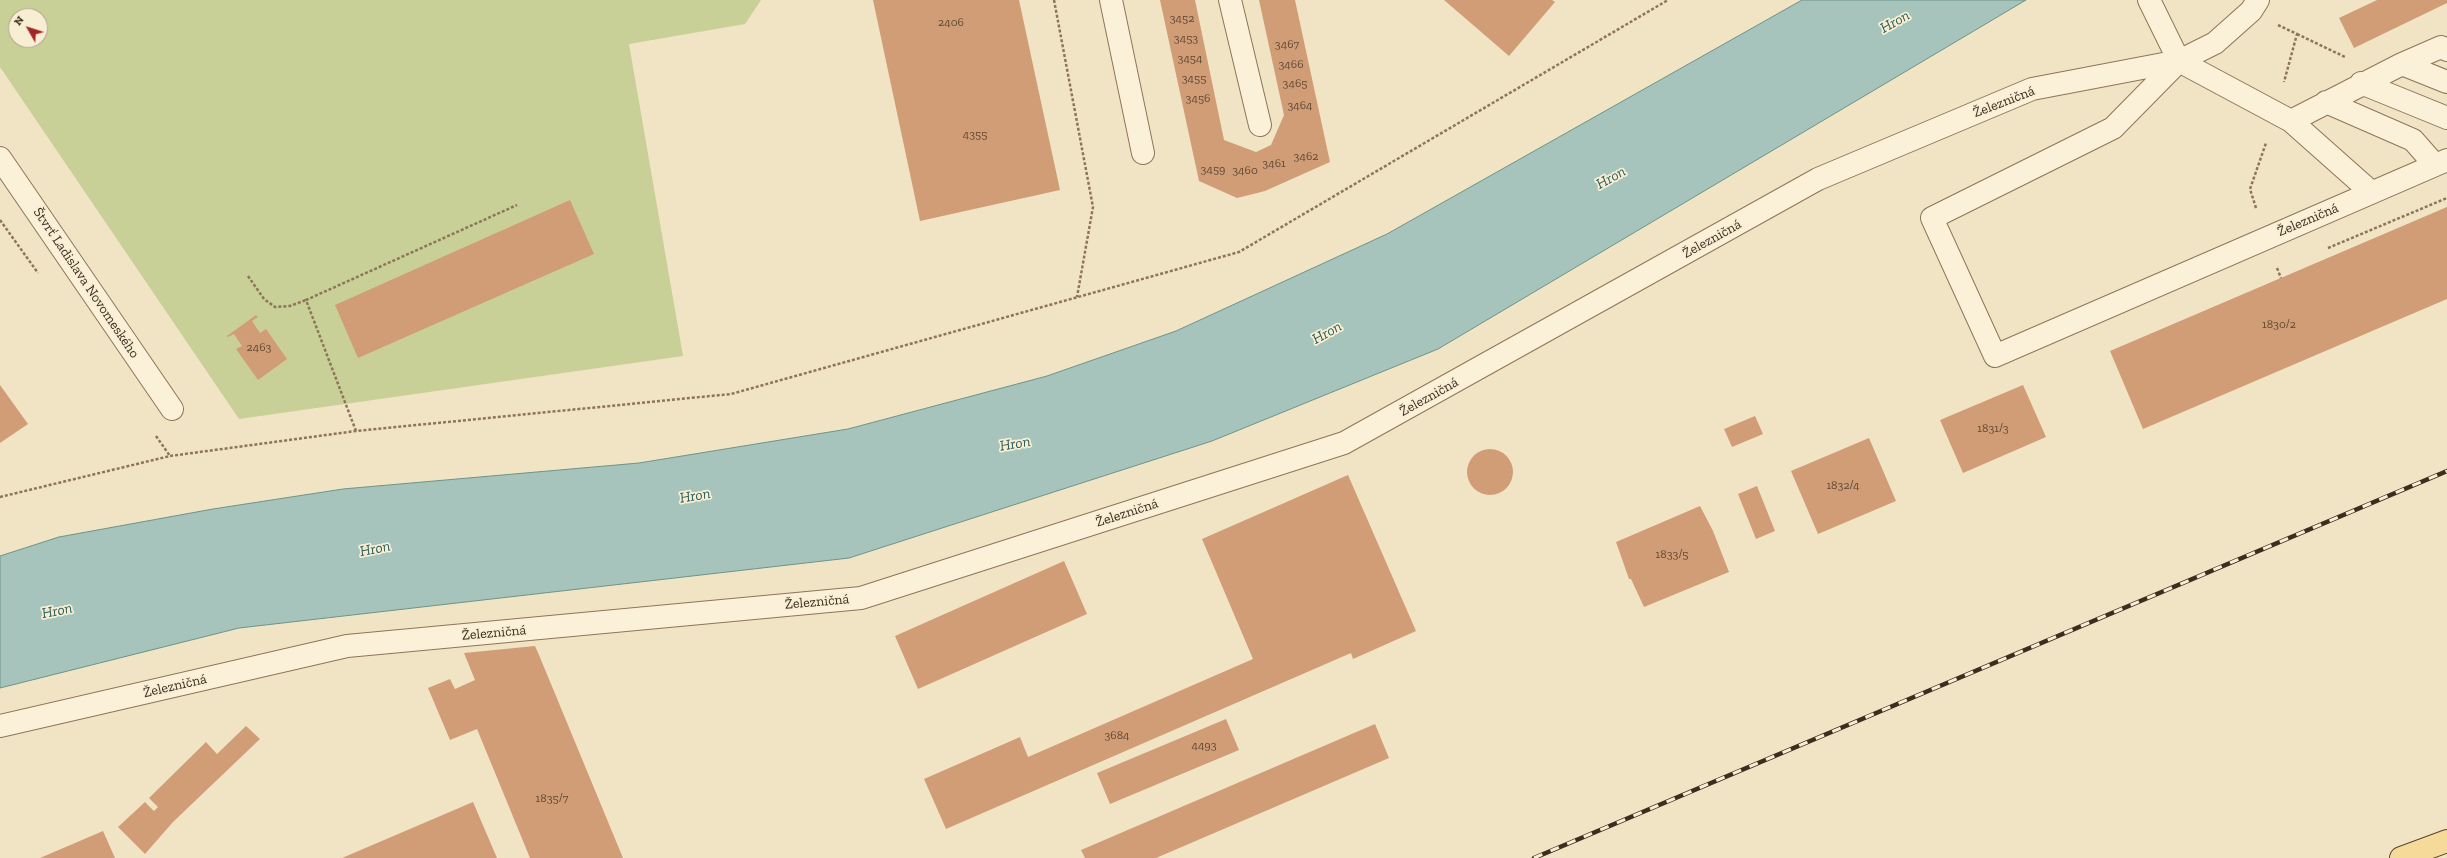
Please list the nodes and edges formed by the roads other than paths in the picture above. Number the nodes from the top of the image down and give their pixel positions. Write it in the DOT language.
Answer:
graph roads {
  1 [pos="1111,0"];
  2 [pos="1230,0"];
  3 [pos="2149,0"];
  4 [pos="2258,0"];
  5 [pos="2447,50"];
  6 [pos="2179,61"];
  7 [pos="2402,64"];
  8 [pos="2447,82"];
  9 [pos="2361,83"];
  10 [pos="2326,102"];
  11 [pos="2447,118"];
  12 [pos="2291,120"];
  13 [pos="1260,125"];
  14 [pos="1143,153"];
  15 [pos="0,158"];
  16 [pos="2441,163"];
  17 [pos="2371,192"];
  18 [pos="172,409"];
  19 [pos="0,726"];
  20 [pos="2447,841"];
  21 [pos="2401,858"];
  1 -- 14 [label="street"];
  2 -- 13 [label="street"];
  3 -- 6 [label="street"];
  4 -- 6 [label="street"];
  5 -- 7 [label="street"];
  6 -- 12 [label="street"];
  6 -- 17 [label="street, Železničná"];
  6 -- 19 [label="street, Železničná"];
  7 -- 8 [label="street"];
  7 -- 9 [label="street"];
  9 -- 10 [label="street"];
  9 -- 11 [label="street"];
  10 -- 12 [label="street"];
  10 -- 16 [label="street"];
  12 -- 17 [label="street"];
  15 -- 18 [label="street, Štvrť Ladislava Novomeského"];
  16 -- 17 [label="street, Železničná"];
  20 -- 21 [label="main road"];
}
